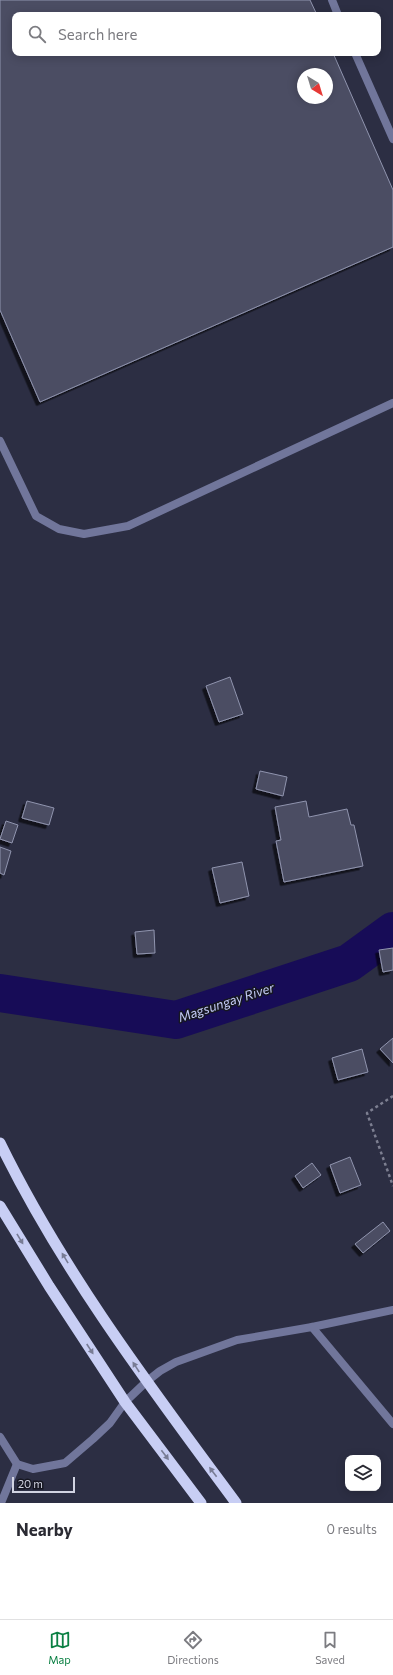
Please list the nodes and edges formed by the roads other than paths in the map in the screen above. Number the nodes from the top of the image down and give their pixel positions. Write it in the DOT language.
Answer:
graph roads {
  1 [pos="332,0"];
  2 [pos="337,12"];
  3 [pos="356,56"];
  4 [pos="393,139"];
  5 [pos="393,403"];
  6 [pos="0,441"];
  7 [pos="0,1142"];
  8 [pos="0,1206"];
  9 [pos="393,1310"];
  10 [pos="312,1327"];
  11 [pos="146,1382"];
  12 [pos="126,1402"];
  13 [pos="393,1424"];
  14 [pos="0,1437"];
  15 [pos="17,1464"];
  16 [pos="1,1503"];
  17 [pos="201,1503"];
  18 [pos="236,1503"];
  1 -- 2 [label="street"];
  3 -- 4 [label="street"];
  5 -- 6 [label="street"];
  11 -- 7 [label="highway, one-way"];
  8 -- 12 [label="highway, one-way"];
  9 -- 10 [label="street"];
  10 -- 11 [label="street"];
  10 -- 13 [label="street"];
  11 -- 12 [label="street"];
  18 -- 11 [label="highway, one-way"];
  12 -- 15 [label="street"];
  12 -- 17 [label="highway, one-way"];
  14 -- 15 [label="street"];
  15 -- 16 [label="street"];
}
